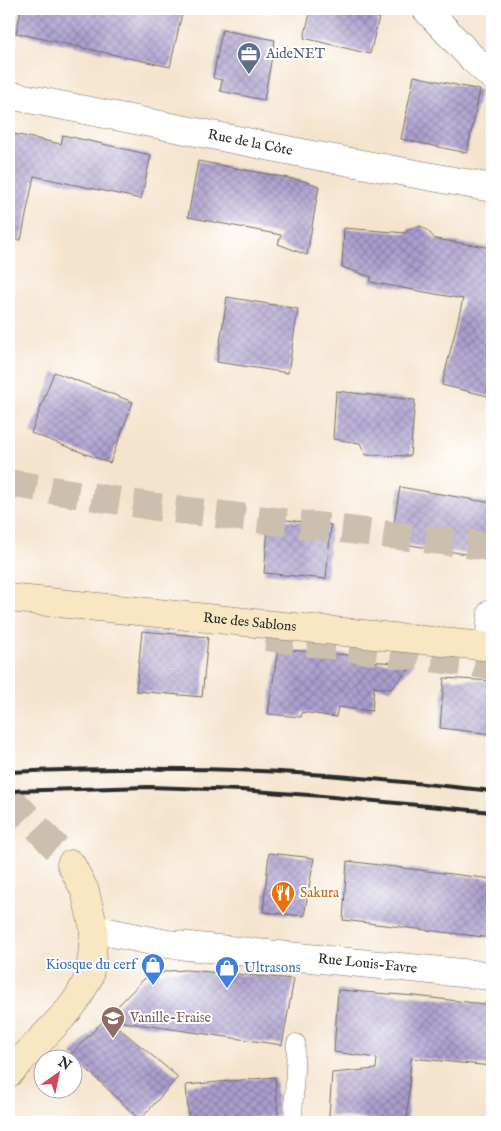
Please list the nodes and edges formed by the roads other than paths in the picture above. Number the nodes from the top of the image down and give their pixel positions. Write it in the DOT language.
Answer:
graph roads {
  1 [pos="426,9"];
  2 [pos="492,76"];
  3 [pos="9,95"];
  4 [pos="492,188"];
  5 [pos="9,598"];
  6 [pos="492,613"];
  7 [pos="491,646"];
  8 [pos="71,864"];
  9 [pos="94,929"];
  10 [pos="492,976"];
  11 [pos="296,1043"];
  12 [pos="9,1073"];
  13 [pos="293,1122"];
  1 -- 2 [label="street"];
  3 -- 4 [label="street, Rue de la Côte"];
  5 -- 7 [label="main road, Rue des Sablons"];
  6 -- 7 [label="street"];
  8 -- 9 [label="main road"];
  9 -- 10 [label="street, Rue Louis-Favre"];
  9 -- 12 [label="main road"];
  11 -- 13 [label="lane"];
}
